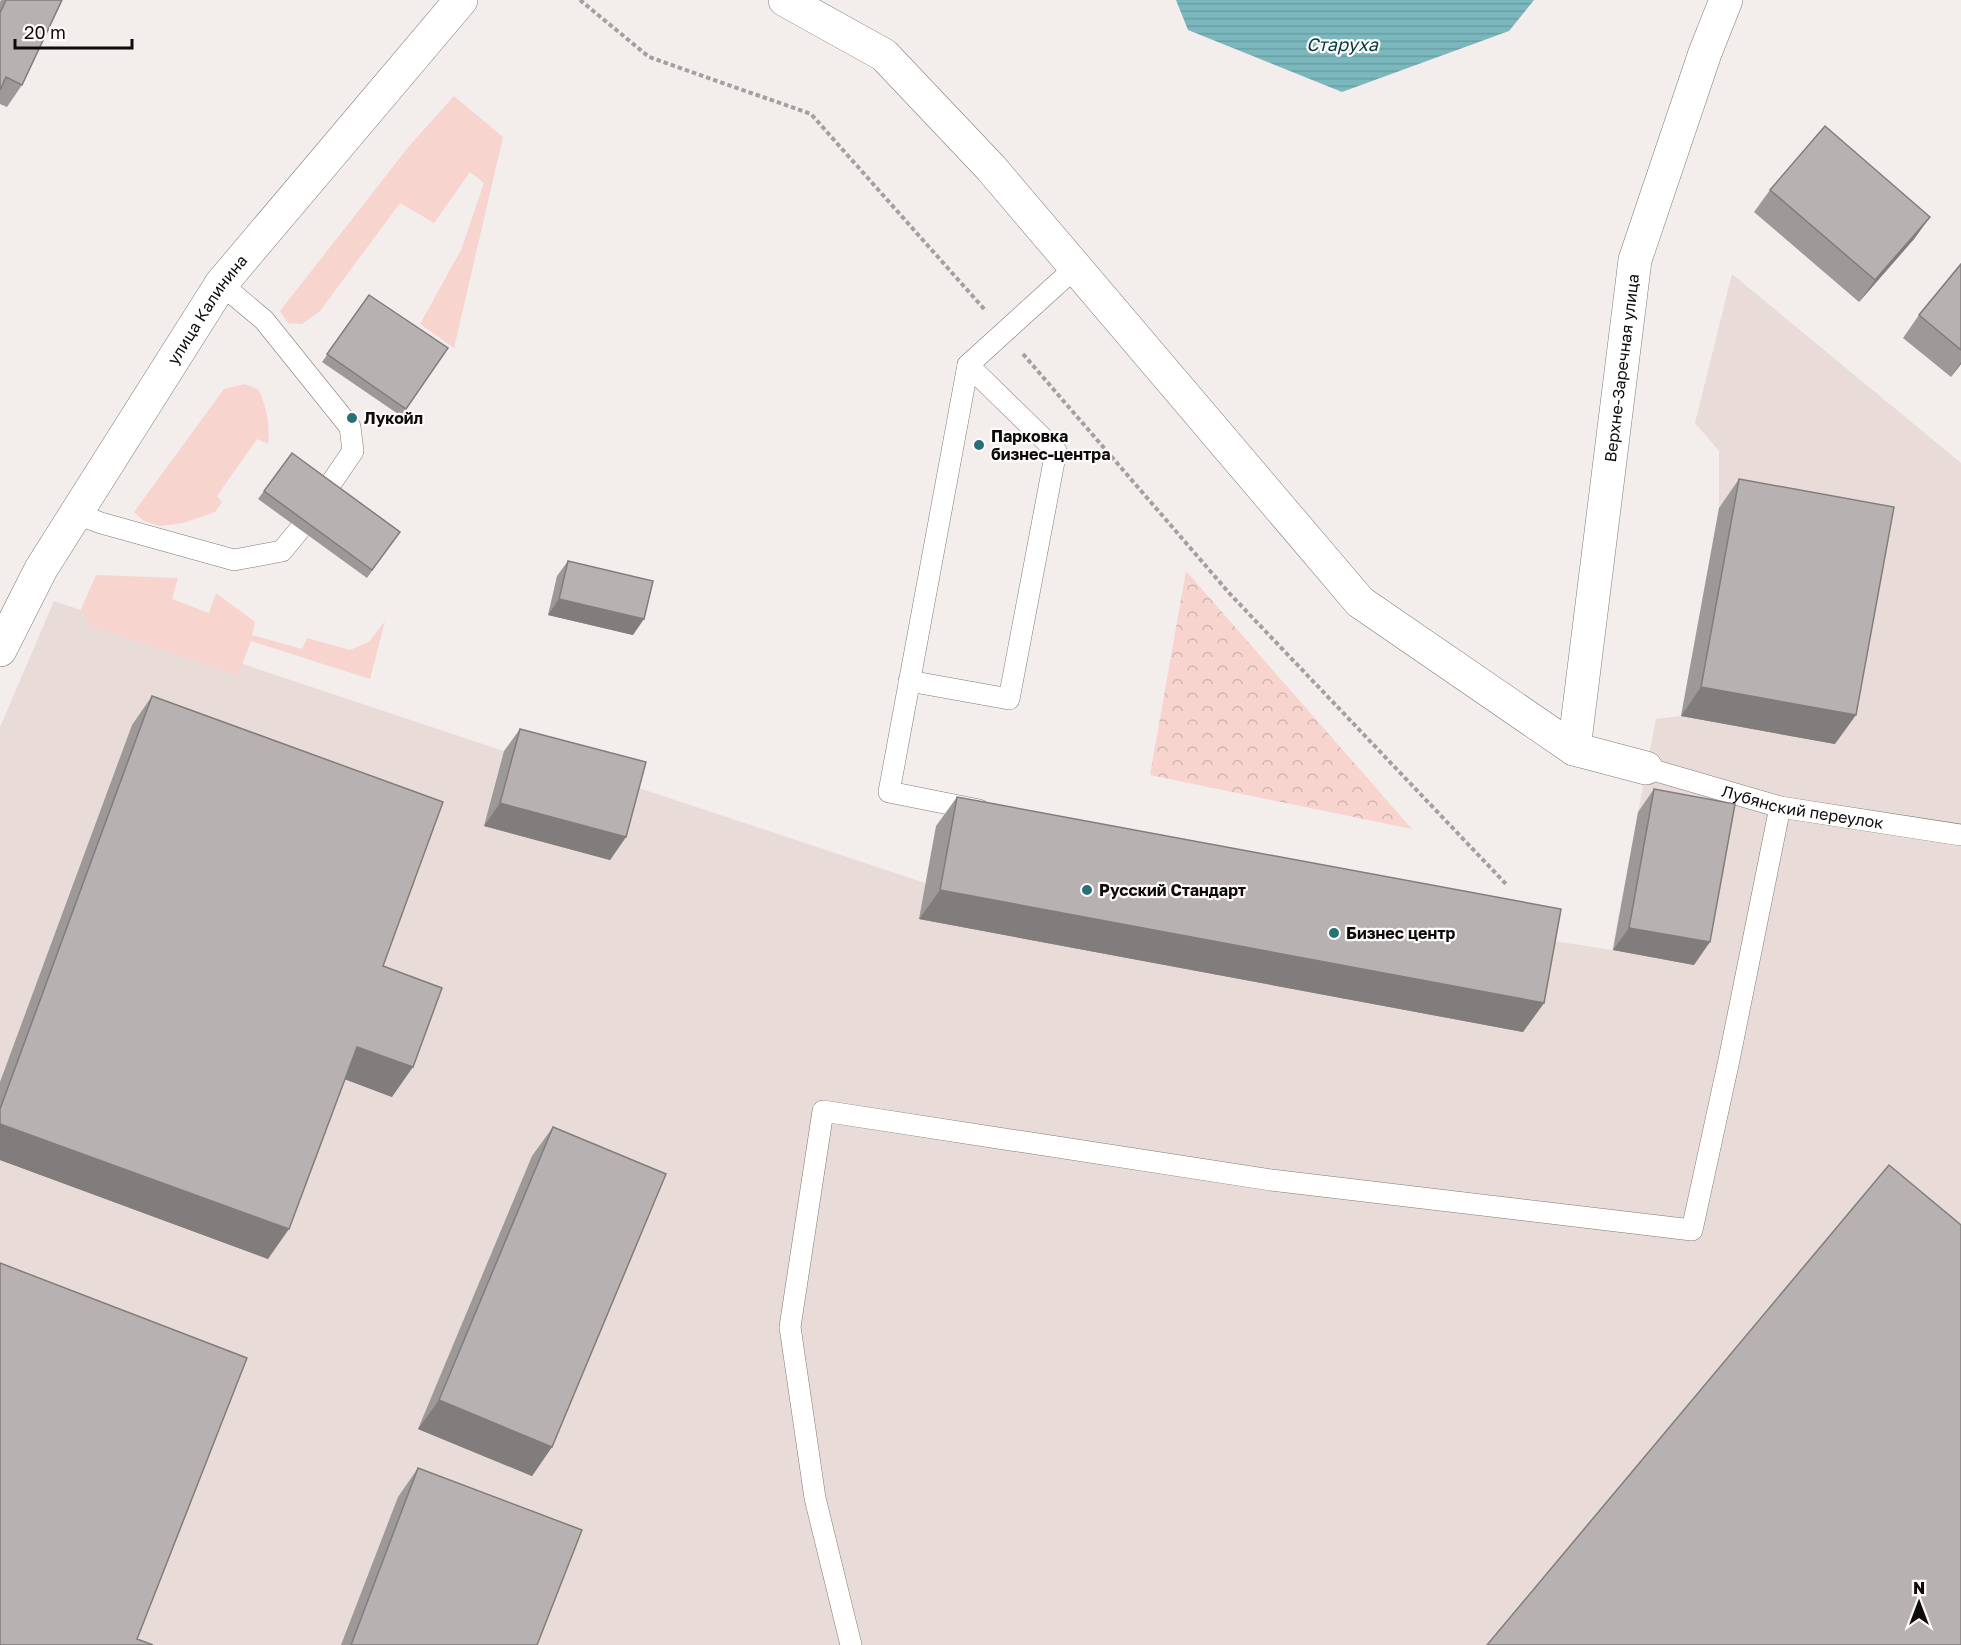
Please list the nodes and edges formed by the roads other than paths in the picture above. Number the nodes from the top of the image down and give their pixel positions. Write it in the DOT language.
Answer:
graph roads {
  1 [pos="460,0"];
  2 [pos="785,0"];
  3 [pos="1726,0"];
  4 [pos="1076,267"];
  5 [pos="221,284"];
  6 [pos="968,365"];
  7 [pos="77,513"];
  8 [pos="0,650"];
  9 [pos="909,681"];
  10 [pos="1574,749"];
  11 [pos="1646,768"];
  12 [pos="1780,807"];
  13 [pos="997,813"];
  14 [pos="1961,835"];
  15 [pos="850,1645"];
  1 -- 5 [label="street, улица Калинина"];
  2 -- 4 [label="street"];
  3 -- 10 [label="street, Верхне-Заречная улица"];
  4 -- 6 [label="lane"];
  4 -- 10 [label="street"];
  5 -- 7 [label="street, улица Калинина"];
  5 -- 7 [label="lane"];
  6 -- 9 [label="lane"];
  6 -- 9 [label="lane"];
  7 -- 8 [label="street, улица Калинина"];
  9 -- 13 [label="lane"];
  10 -- 11 [label="street"];
  11 -- 12 [label="lane, Лубянский переулок"];
  12 -- 14 [label="lane, Лубянский переулок"];
  12 -- 15 [label="lane"];
}
